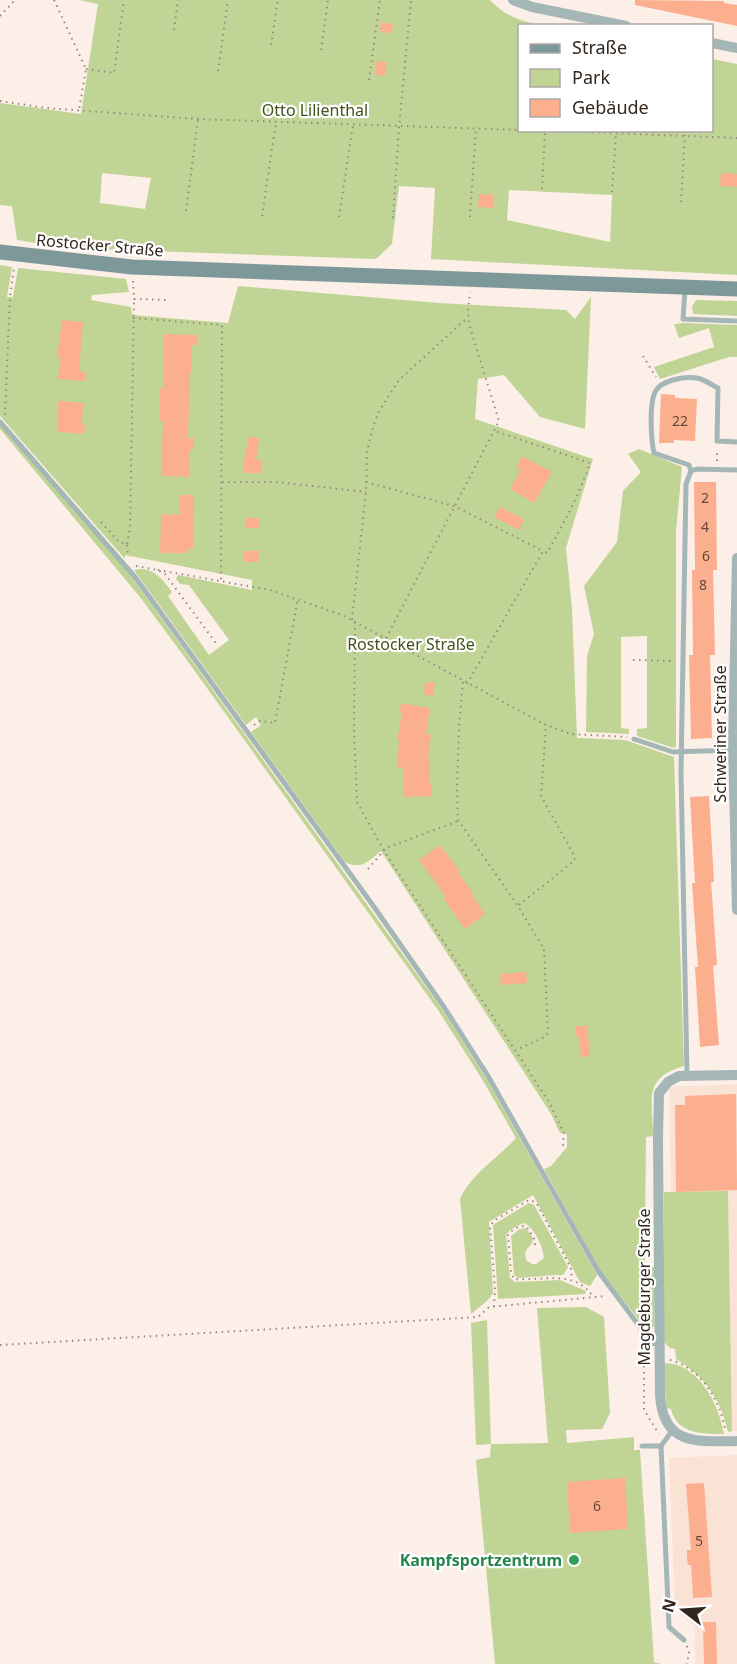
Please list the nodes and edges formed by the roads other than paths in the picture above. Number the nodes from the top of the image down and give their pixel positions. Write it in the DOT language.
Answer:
graph roads {
  1 [pos="513,0"];
  2 [pos="616,24"];
  3 [pos="713,43"];
  4 [pos="737,48"];
  5 [pos="0,252"];
  6 [pos="686,288"];
  7 [pos="737,289"];
  8 [pos="737,321"];
  9 [pos="0,422"];
  10 [pos="737,442"];
  11 [pos="737,470"];
  12 [pos="691,471"];
  13 [pos="737,558"];
  14 [pos="634,738"];
  15 [pos="734,746"];
  16 [pos="682,753"];
  17 [pos="737,910"];
  18 [pos="687,1075"];
  19 [pos="737,1075"];
  20 [pos="660,1345"];
  21 [pos="672,1431"];
  22 [pos="732,1441"];
  23 [pos="642,1446"];
  24 [pos="661,1446"];
  25 [pos="684,1640"];
  1 -- 2 [label="street"];
  3 -- 4 [label="street"];
  5 -- 6 [label="street, Rostocker Straße"];
  6 -- 7 [label="street, Rostocker Straße"];
  6 -- 8 [label="lane"];
  9 -- 20 [label="lane"];
  10 -- 12 [label="lane"];
  11 -- 12 [label="lane"];
  12 -- 16 [label="lane"];
  13 -- 15 [label="street, Schweriner Straße"];
  14 -- 16 [label="lane"];
  15 -- 16 [label="lane"];
  15 -- 17 [label="street, Schweriner Straße"];
  16 -- 18 [label="lane"];
  18 -- 19 [label="street"];
  18 -- 20 [label="street, Magdeburger Straße"];
  20 -- 21 [label="street, Magdeburger Straße"];
  21 -- 22 [label="street"];
  21 -- 24 [label="lane"];
  23 -- 24 [label="lane"];
  24 -- 25 [label="lane"];
}
